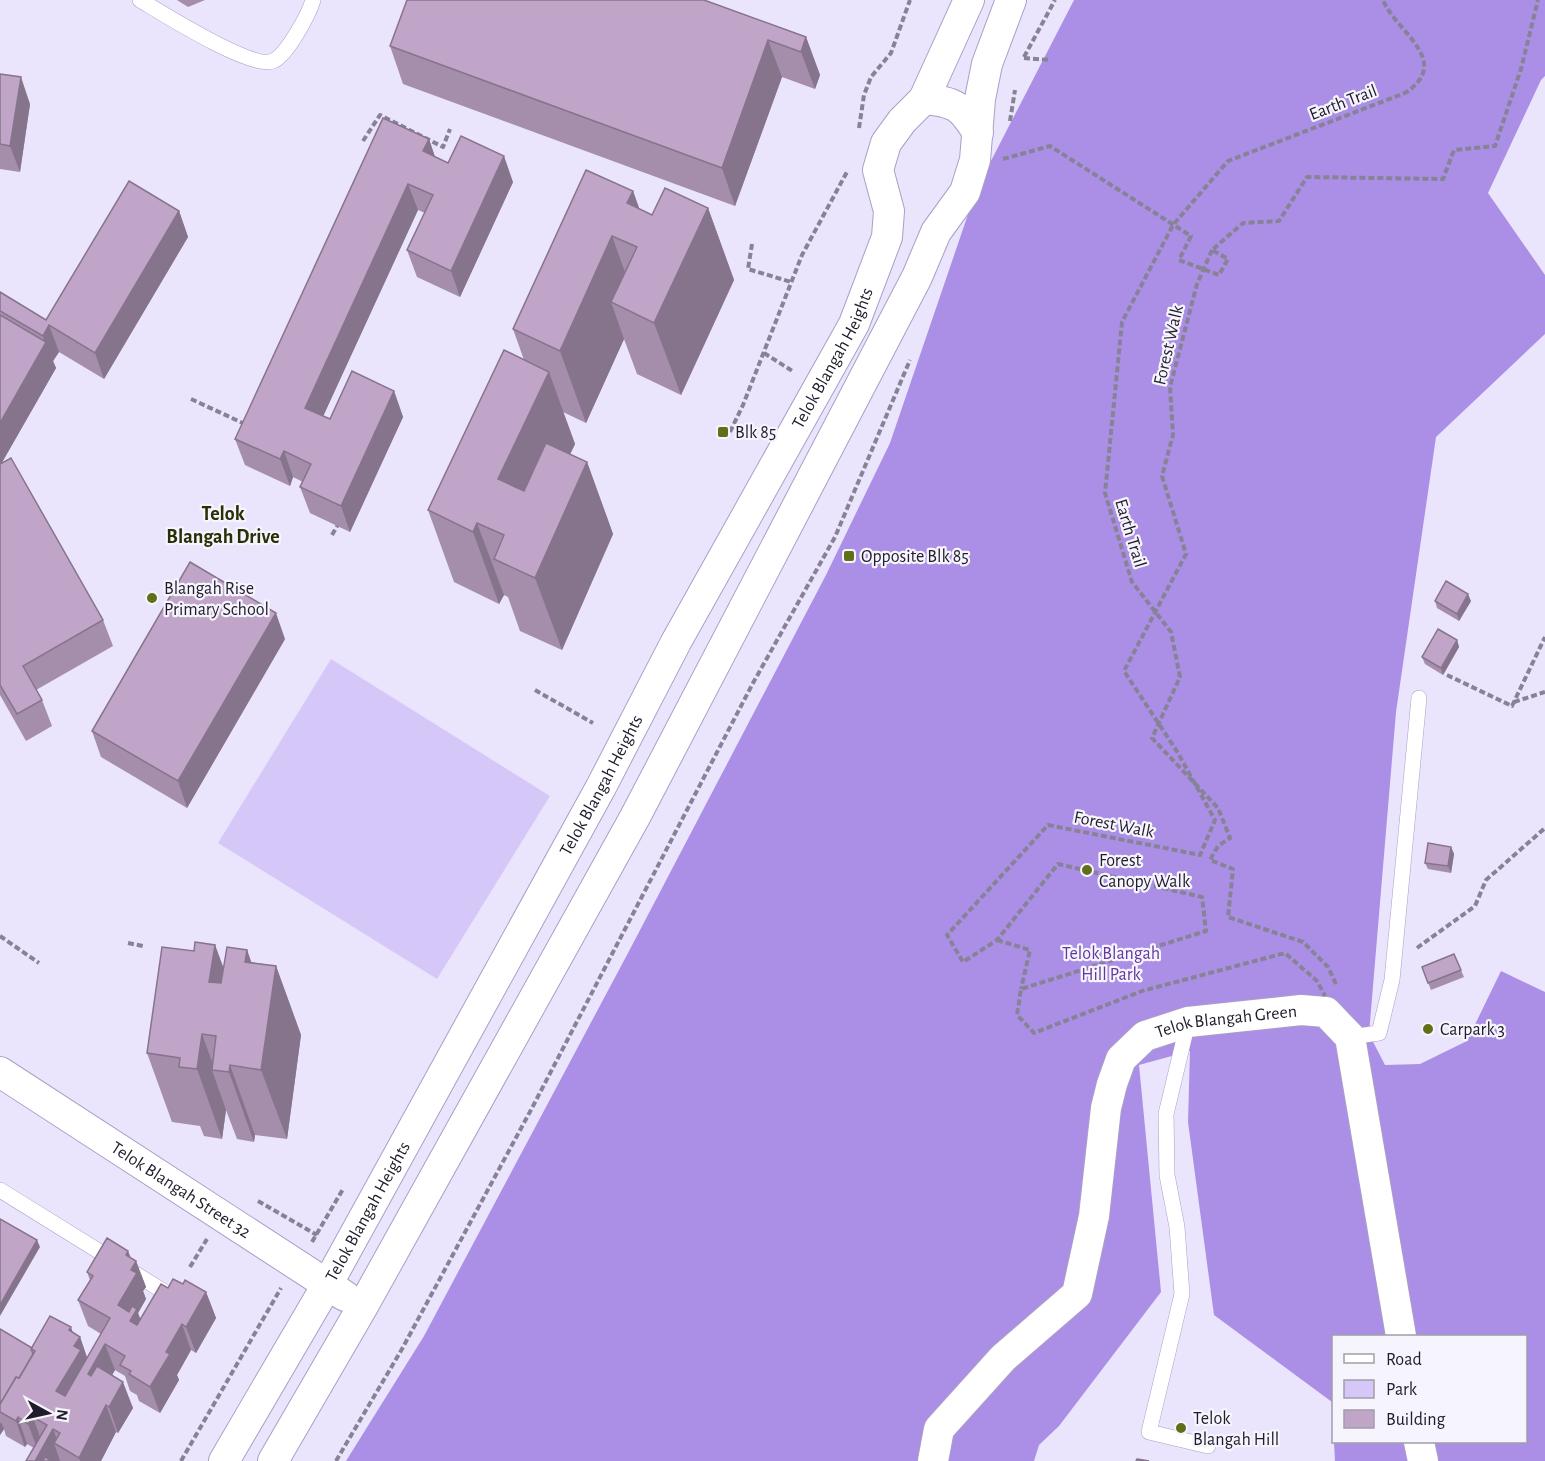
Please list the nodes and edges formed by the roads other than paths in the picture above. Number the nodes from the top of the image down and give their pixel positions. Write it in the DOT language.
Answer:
graph roads {
  1 [pos="140,0"];
  2 [pos="314,0"];
  3 [pos="969,0"];
  4 [pos="1011,0"];
  5 [pos="924,99"];
  6 [pos="989,143"];
  7 [pos="1419,698"];
  8 [pos="1188,1022"];
  9 [pos="1350,1037"];
  10 [pos="0,1072"];
  11 [pos="0,1190"];
  12 [pos="327,1285"];
  13 [pos="183,1303"];
  14 [pos="363,1306"];
  15 [pos="1401,1335"];
  16 [pos="1419,1443"];
  17 [pos="1208,1446"];
  18 [pos="224,1461"];
  19 [pos="273,1461"];
  20 [pos="933,1461"];
  21 [pos="1423,1461"];
  1 -- 2 [label="lane"];
  3 -- 5 [label="street, Telok Blangah Heights"];
  4 -- 6 [label="street"];
  5 -- 6 [label="street"];
  5 -- 12 [label="street, Telok Blangah Heights"];
  6 -- 14 [label="street"];
  7 -- 9 [label="lane"];
  8 -- 9 [label="street, Telok Blangah Green"];
  8 -- 17 [label="lane"];
  8 -- 20 [label="street, Telok Blangah Green"];
  9 -- 15 [label="street"];
  10 -- 12 [label="street, Telok Blangah Street 32"];
  11 -- 13 [label="lane"];
  12 -- 14 [label="street, Telok Blangah Street 32"];
  12 -- 18 [label="street, Telok Blangah Heights"];
  14 -- 19 [label="street"];
  16 -- 21 [label="street"];
}
